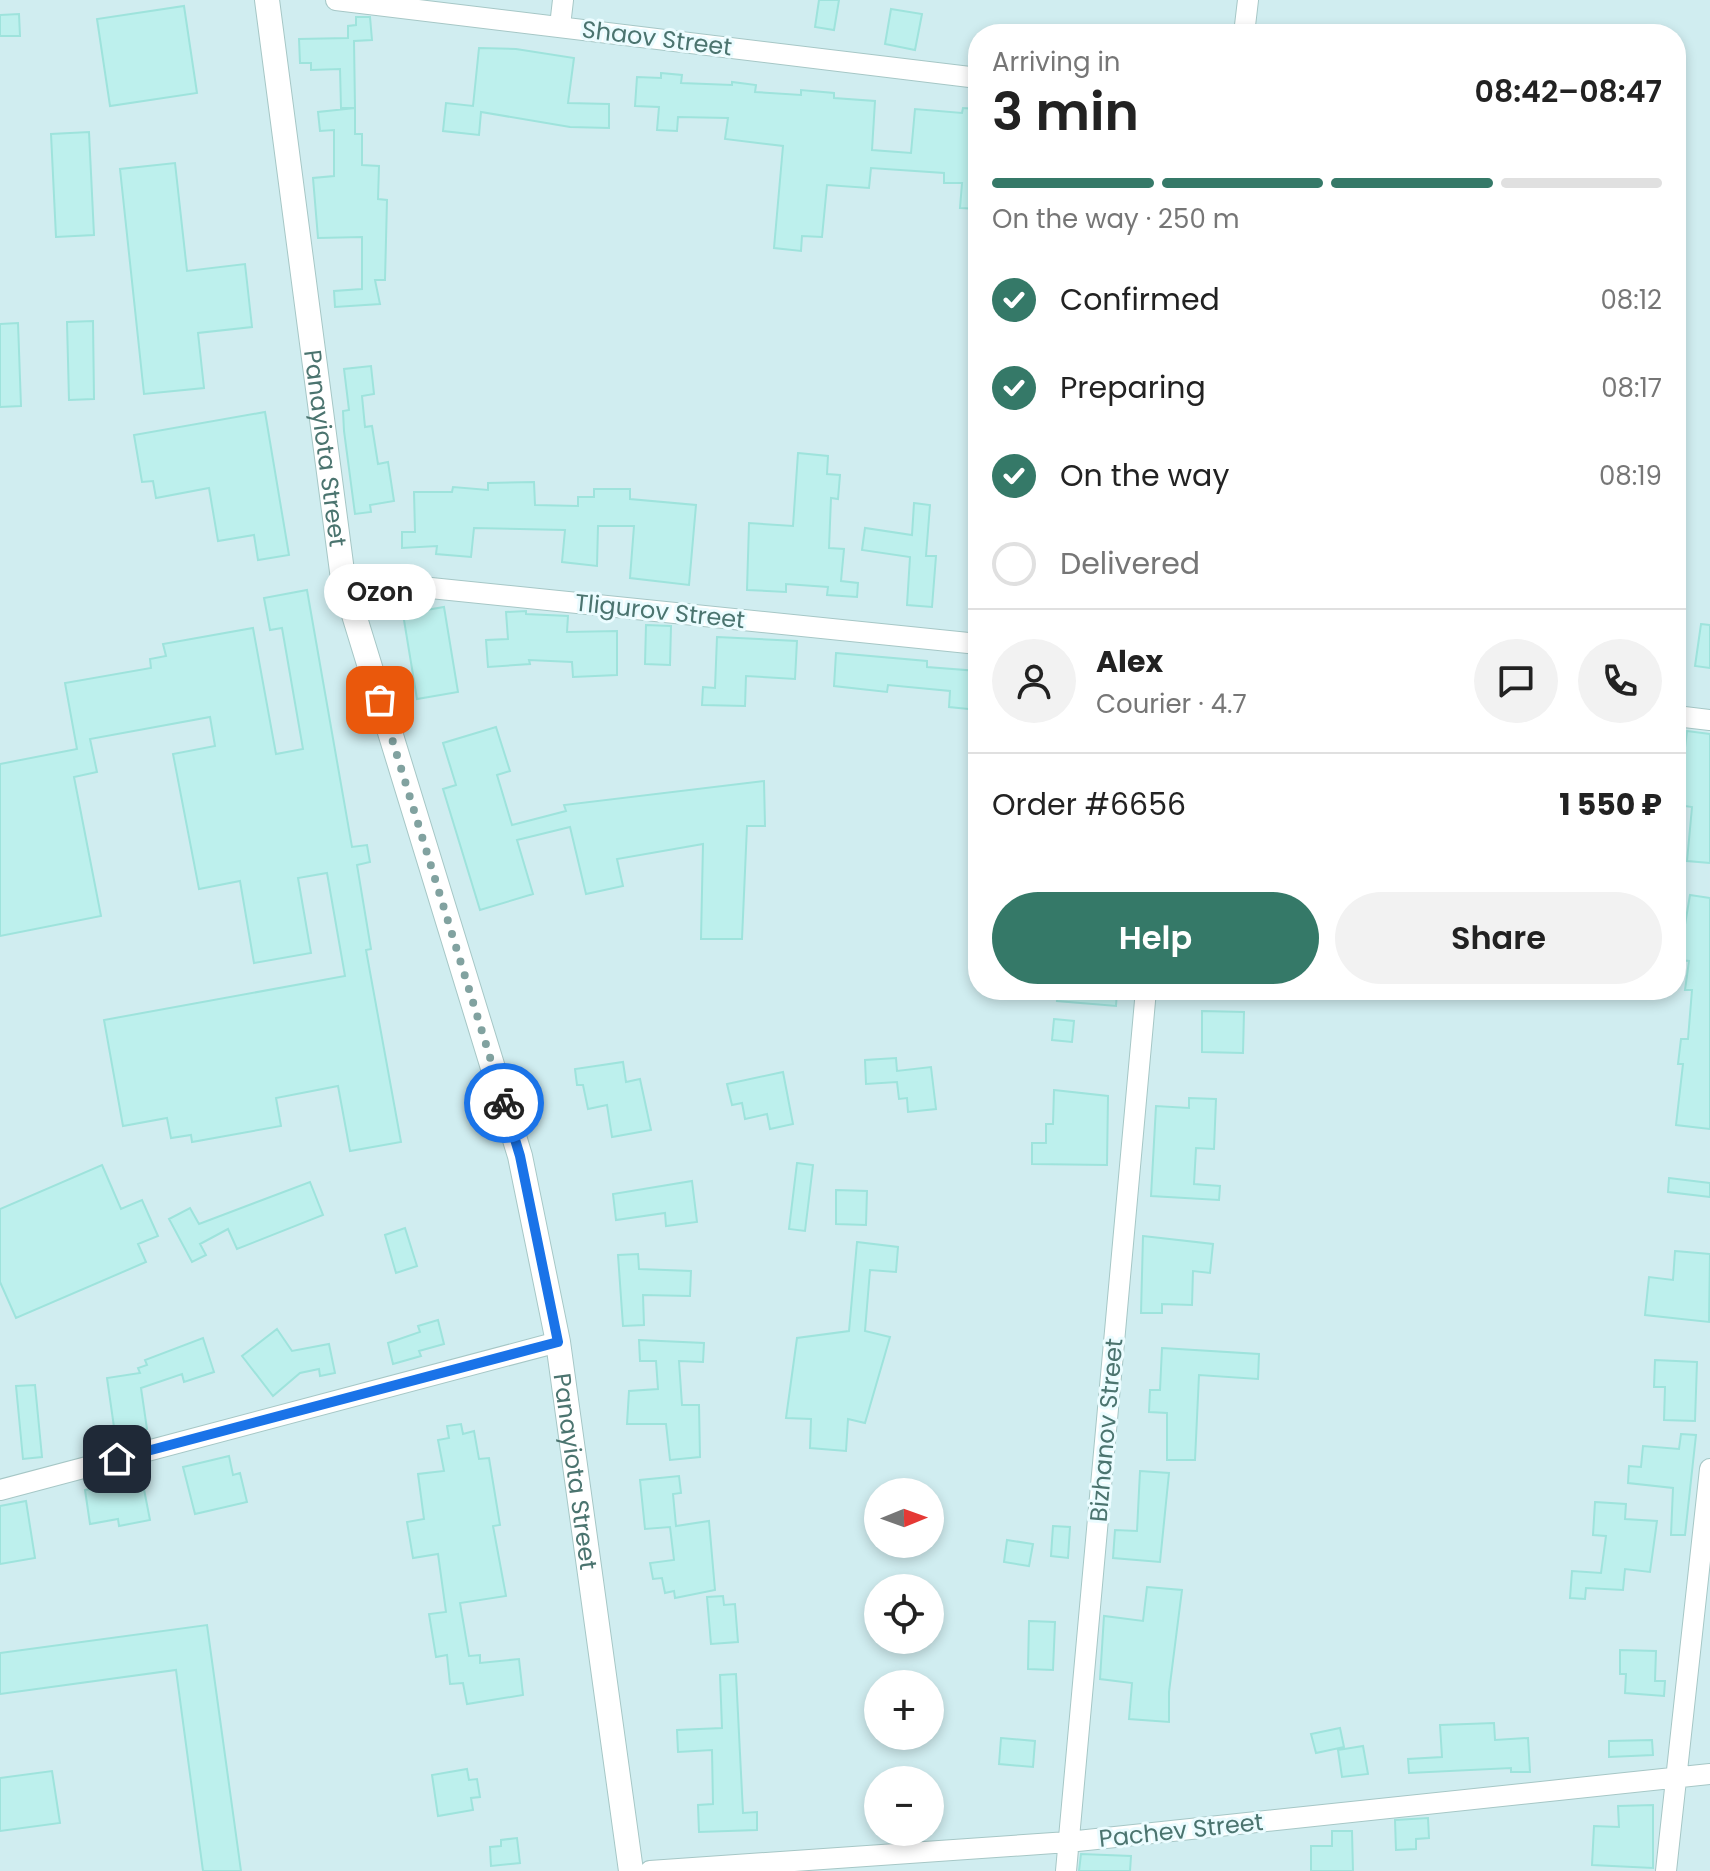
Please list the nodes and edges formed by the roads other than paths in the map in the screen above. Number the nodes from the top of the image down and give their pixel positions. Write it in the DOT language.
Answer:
graph roads {
  1 [pos="267,0"];
  2 [pos="336,0"];
  3 [pos="563,0"];
  4 [pos="1248,0"];
  5 [pos="1245,24"];
  6 [pos="560,26"];
  7 [pos="968,77"];
  8 [pos="343,579"];
  9 [pos="968,643"];
  10 [pos="1686,717"];
  11 [pos="1710,720"];
  12 [pos="1145,1000"];
  13 [pos="558,1342"];
  14 [pos="1710,1469"];
  15 [pos="0,1490"];
  16 [pos="1710,1774"];
  17 [pos="1678,1776"];
  18 [pos="1068,1842"];
  19 [pos="631,1871"];
  20 [pos="650,1871"];
  21 [pos="1066,1871"];
  22 [pos="1666,1871"];
  1 -- 8 [label="street, Panayiota Street"];
  2 -- 6 [label="street, Shaov Street"];
  3 -- 6 [label="street"];
  4 -- 5 [label="street"];
  6 -- 7 [label="street, Shaov Street"];
  8 -- 9 [label="street, Tligurov Street"];
  8 -- 13 [label="street, Panayiota Street"];
  10 -- 11 [label="street"];
  12 -- 18 [label="street, Bizhanov Street"];
  13 -- 15 [label="street"];
  13 -- 19 [label="street, Panayiota Street"];
  14 -- 17 [label="street"];
  16 -- 17 [label="street, Pachev Street"];
  17 -- 18 [label="street, Pachev Street"];
  17 -- 22 [label="street"];
  18 -- 20 [label="street, Pachev Street"];
  18 -- 21 [label="street, Bizhanov Street"];
}
